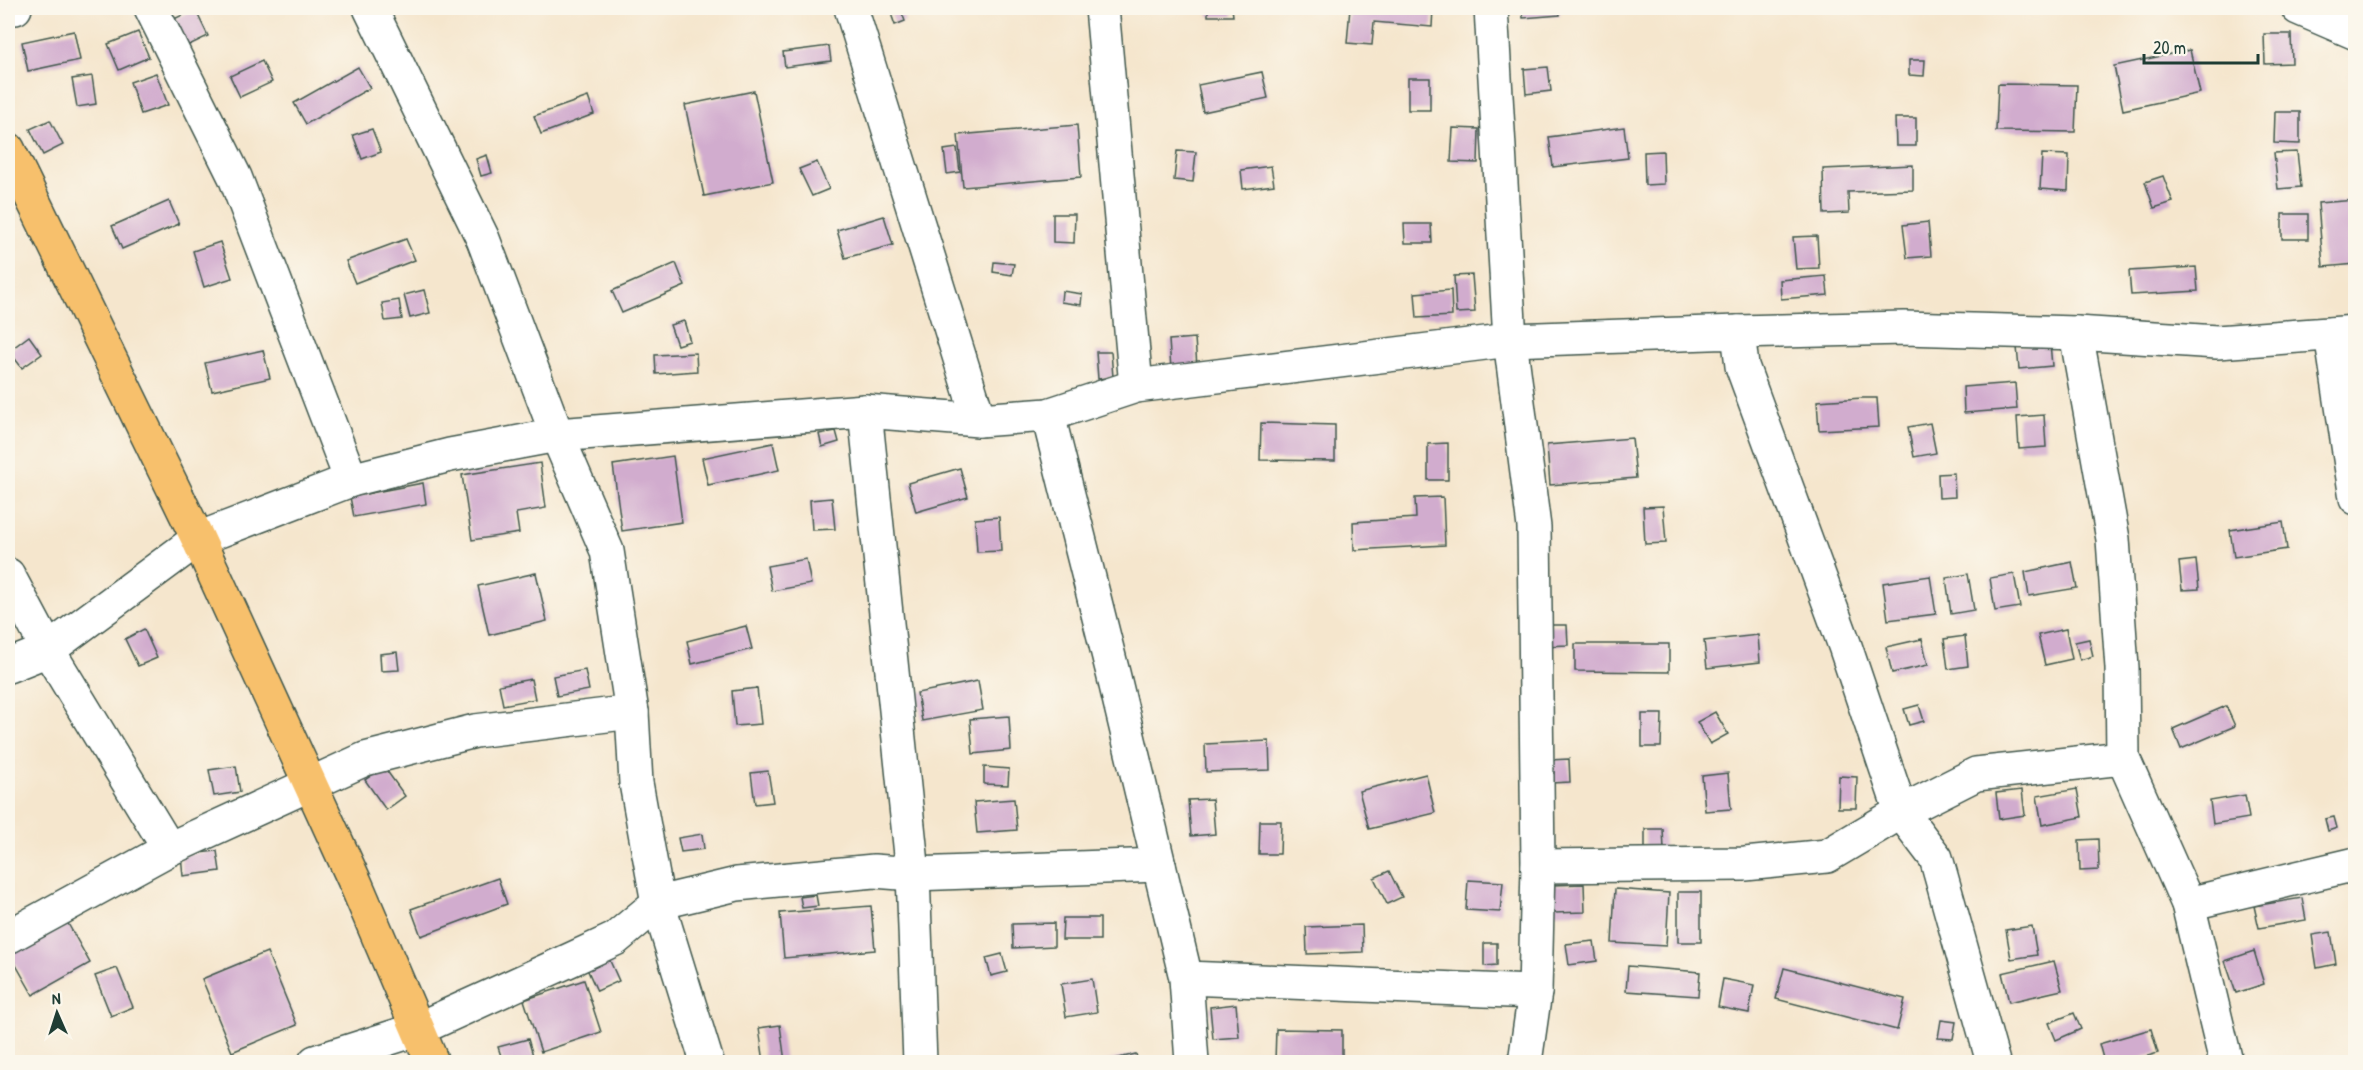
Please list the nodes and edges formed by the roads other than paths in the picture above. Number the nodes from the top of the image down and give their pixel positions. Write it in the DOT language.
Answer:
graph roads {
  1 [pos="8,8"];
  2 [pos="15,8"];
  3 [pos="151,8"];
  4 [pos="370,8"];
  5 [pos="852,8"];
  6 [pos="1102,8"];
  7 [pos="1491,8"];
  8 [pos="2298,8"];
  9 [pos="2355,33"];
  10 [pos="8,149"];
  11 [pos="1738,332"];
  12 [pos="2076,333"];
  13 [pos="2343,333"];
  14 [pos="1510,340"];
  15 [pos="1136,386"];
  16 [pos="865,411"];
  17 [pos="1048,415"];
  18 [pos="979,420"];
  19 [pos="557,435"];
  20 [pos="351,480"];
  21 [pos="2355,498"];
  22 [pos="198,539"];
  23 [pos="8,575"];
  24 [pos="48,650"];
  25 [pos="8,666"];
  26 [pos="632,712"];
  27 [pos="2123,758"];
  28 [pos="309,784"];
  29 [pos="1900,812"];
  30 [pos="169,849"];
  31 [pos="2355,864"];
  32 [pos="1159,865"];
  33 [pos="1538,866"];
  34 [pos="913,874"];
  35 [pos="658,903"];
  36 [pos="2188,904"];
  37 [pos="8,937"];
  38 [pos="1186,978"];
  39 [pos="1535,992"];
  40 [pos="418,1029"];
  41 [pos="315,1062"];
  42 [pos="432,1062"];
  43 [pos="707,1062"];
  44 [pos="920,1062"];
  45 [pos="1192,1062"];
  46 [pos="1525,1062"];
  47 [pos="1993,1062"];
  48 [pos="2226,1062"];
  1 -- 2 [label="street"];
  3 -- 20 [label="street"];
  4 -- 19 [label="street"];
  5 -- 18 [label="street"];
  6 -- 15 [label="street"];
  7 -- 14 [label="street"];
  8 -- 9 [label="street"];
  10 -- 22 [label="main road"];
  11 -- 12 [label="street"];
  11 -- 14 [label="street"];
  11 -- 29 [label="street"];
  12 -- 13 [label="street"];
  12 -- 27 [label="street"];
  13 -- 21 [label="street"];
  14 -- 15 [label="street"];
  14 -- 33 [label="street"];
  15 -- 17 [label="street"];
  16 -- 18 [label="street"];
  16 -- 19 [label="street"];
  16 -- 34 [label="street"];
  17 -- 18 [label="street"];
  17 -- 32 [label="street"];
  19 -- 20 [label="street"];
  19 -- 26 [label="street"];
  20 -- 22 [label="street"];
  22 -- 24 [label="street"];
  22 -- 28 [label="main road"];
  23 -- 24 [label="street"];
  24 -- 25 [label="street"];
  24 -- 30 [label="street"];
  26 -- 28 [label="street"];
  26 -- 35 [label="street"];
  27 -- 29 [label="street"];
  27 -- 36 [label="street"];
  28 -- 30 [label="street"];
  28 -- 40 [label="main road"];
  29 -- 33 [label="street"];
  29 -- 47 [label="street"];
  30 -- 37 [label="street"];
  31 -- 36 [label="street"];
  32 -- 34 [label="street"];
  32 -- 38 [label="street"];
  33 -- 39 [label="street"];
  34 -- 35 [label="street"];
  34 -- 44 [label="street"];
  35 -- 40 [label="street"];
  35 -- 43 [label="street"];
  36 -- 48 [label="street"];
  38 -- 39 [label="street"];
  38 -- 45 [label="street"];
  39 -- 46 [label="street"];
  40 -- 41 [label="street"];
  40 -- 42 [label="main road"];
}
